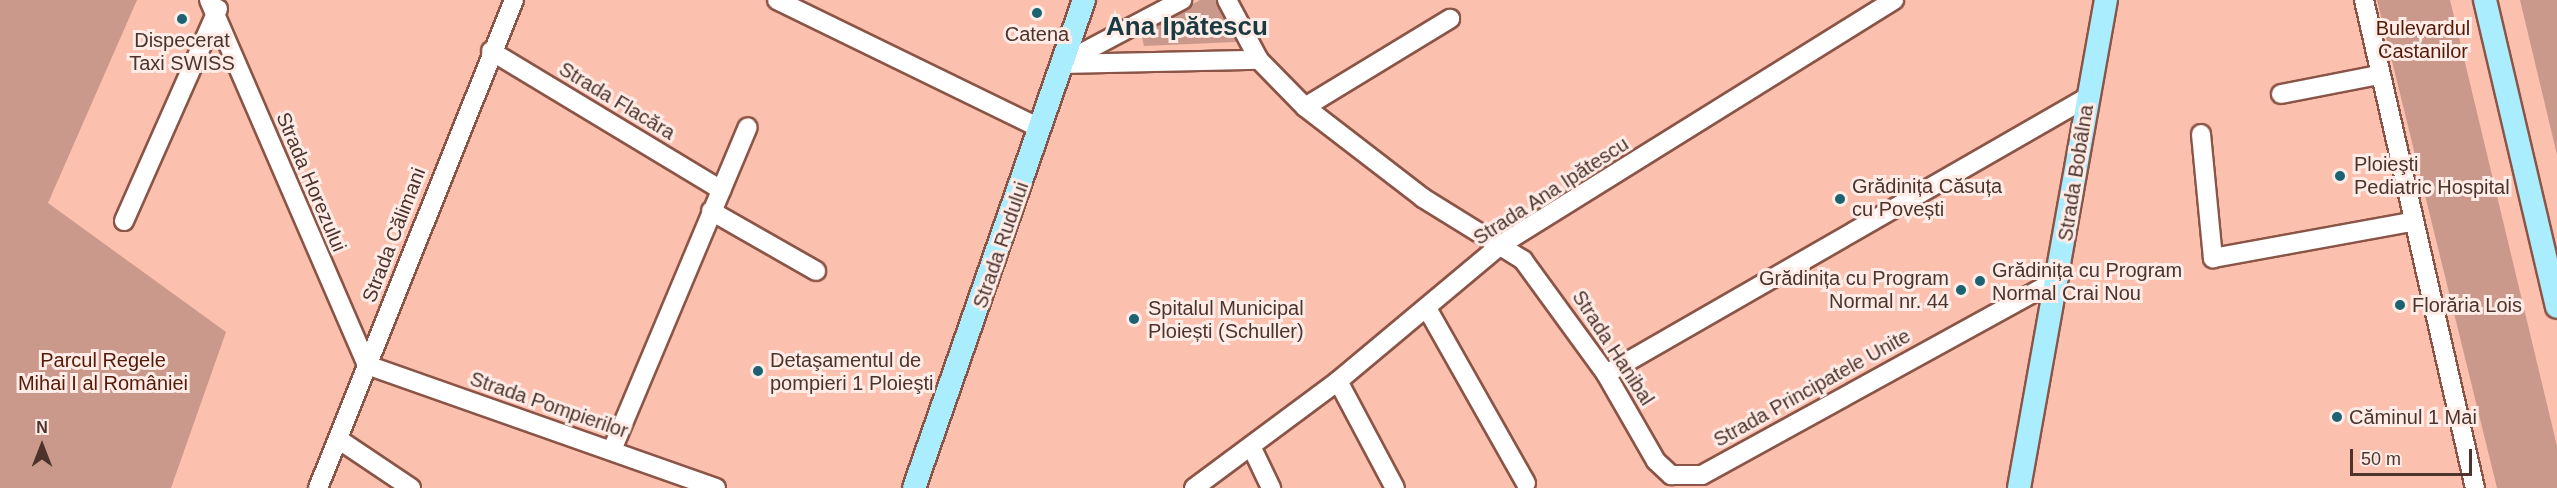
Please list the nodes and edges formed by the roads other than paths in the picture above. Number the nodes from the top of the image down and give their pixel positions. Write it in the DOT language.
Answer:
graph roads {
  1 [pos="514,0"];
  2 [pos="777,0"];
  3 [pos="1084,0"];
  4 [pos="1182,0"];
  5 [pos="1227,0"];
  6 [pos="1894,0"];
  7 [pos="2364,0"];
  8 [pos="2485,0"];
  9 [pos="2102,4"];
  10 [pos="215,5"];
  11 [pos="1450,19"];
  12 [pos="491,51"];
  13 [pos="1259,60"];
  14 [pos="1061,64"];
  15 [pos="2379,75"];
  16 [pos="2282,94"];
  17 [pos="2088,98"];
  18 [pos="1305,107"];
  19 [pos="748,127"];
  20 [pos="1040,128"];
  21 [pos="2201,134"];
  22 [pos="721,190"];
  23 [pos="711,211"];
  24 [pos="124,221"];
  25 [pos="2411,222"];
  26 [pos="1502,244"];
  27 [pos="816,271"];
  28 [pos="2059,279"];
  29 [pos="2557,307"];
  30 [pos="1428,310"];
  31 [pos="367,365"];
  32 [pos="1606,374"];
  33 [pos="1338,381"];
  34 [pos="338,439"];
  35 [pos="1251,446"];
  36 [pos="612,450"];
  37 [pos="1681,478"];
  38 [pos="1526,483"];
  39 [pos="318,488"];
  40 [pos="411,488"];
  41 [pos="716,488"];
  42 [pos="914,488"];
  43 [pos="1194,488"];
  44 [pos="1271,488"];
  45 [pos="1395,488"];
  46 [pos="2019,488"];
  47 [pos="2475,488"];
  1 -- 12 [label="street, Strada Călimani"];
  2 -- 20 [label="street"];
  3 -- 14 [label="main road, Strada Rudului"];
  4 -- 14 [label="street"];
  5 -- 13 [label="street, Strada Hanibal"];
  6 -- 26 [label="street, Strada Ana Ipătescu"];
  7 -- 15 [label="street"];
  8 -- 29 [label="main road"];
  9 -- 17 [label="main road, Strada Bobâlna"];
  10 -- 24 [label="street"];
  10 -- 31 [label="street, Strada Horezului"];
  11 -- 18 [label="street"];
  12 -- 22 [label="street, Strada Flacăra"];
  12 -- 31 [label="street, Strada Călimani"];
  13 -- 14 [label="street"];
  13 -- 18 [label="street, Strada Hanibal"];
  14 -- 20 [label="main road, Strada Rudului"];
  15 -- 16 [label="street"];
  15 -- 25 [label="street"];
  17 -- 28 [label="main road, Strada Bobâlna"];
  17 -- 32 [label="street"];
  18 -- 26 [label="street, Strada Hanibal"];
  19 -- 22 [label="street"];
  20 -- 42 [label="main road, Strada Rudului"];
  21 -- 25 [label="street"];
  22 -- 23 [label="street"];
  23 -- 27 [label="street"];
  23 -- 36 [label="street"];
  25 -- 47 [label="street"];
  26 -- 30 [label="street, Strada Ana Ipătescu"];
  26 -- 32 [label="street, Strada Hanibal"];
  28 -- 37 [label="street, Strada Principatele Unite"];
  28 -- 46 [label="main road, Strada Bobâlna"];
  30 -- 33 [label="street, Strada Ana Ipătescu"];
  30 -- 38 [label="street"];
  31 -- 34 [label="street, Strada Călimani"];
  31 -- 36 [label="street, Strada Pompierilor"];
  32 -- 37 [label="street, Strada Hanibal"];
  33 -- 35 [label="street, Strada Ana Ipătescu"];
  33 -- 45 [label="street"];
  34 -- 39 [label="street, Strada Călimani"];
  34 -- 40 [label="street"];
  35 -- 43 [label="street, Strada Ana Ipătescu"];
  35 -- 44 [label="street"];
  36 -- 41 [label="street, Strada Pompierilor"];
}
